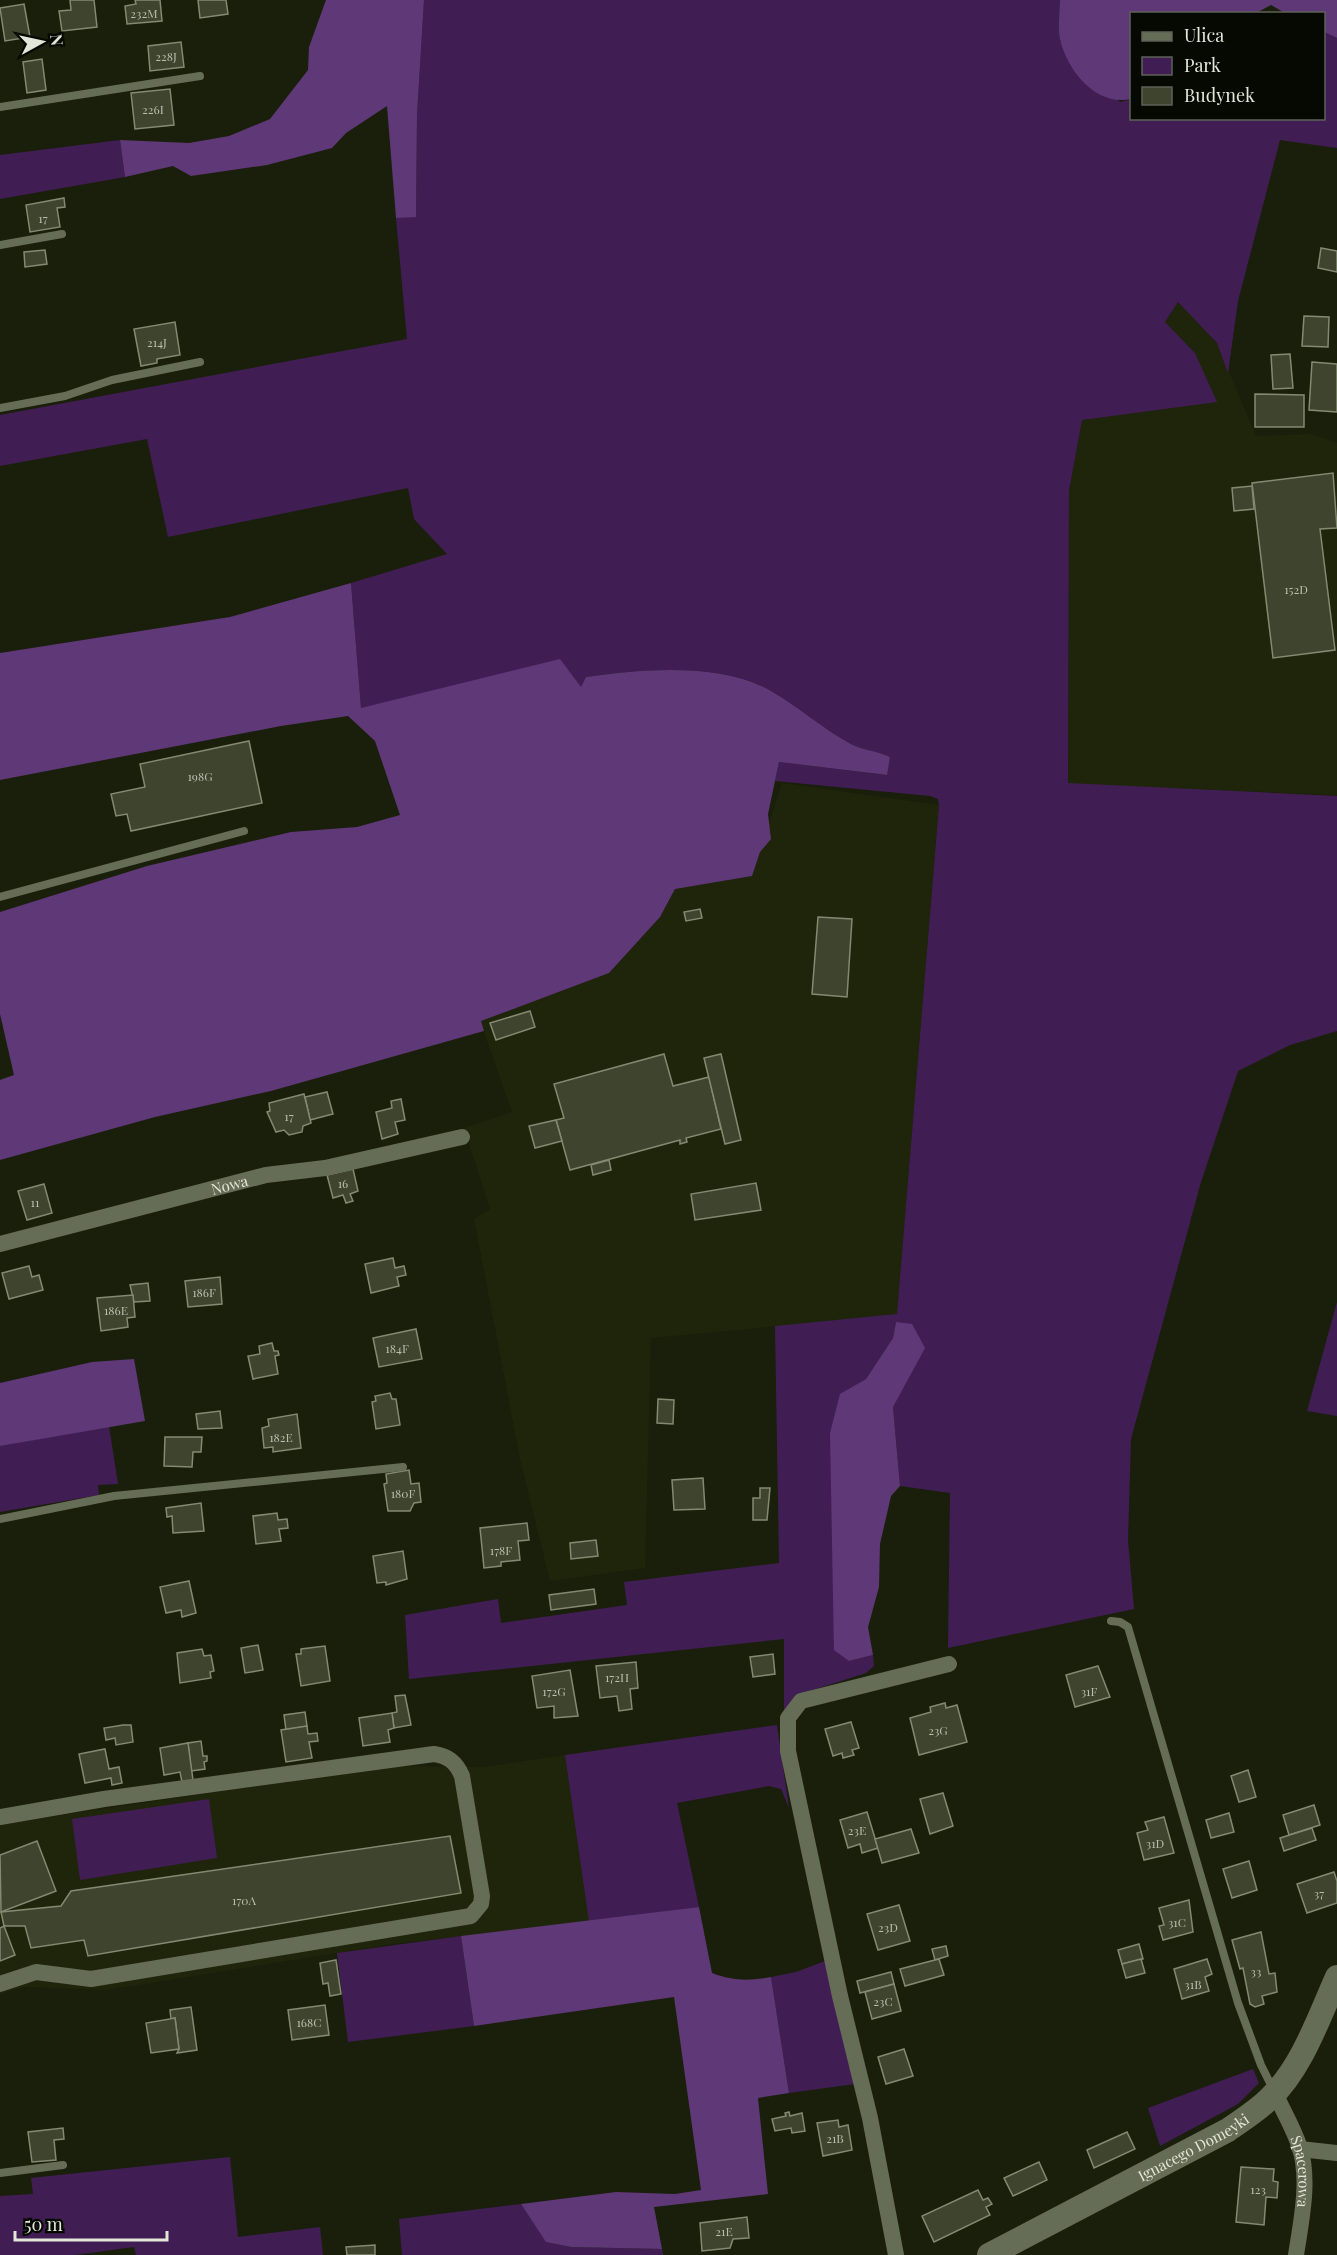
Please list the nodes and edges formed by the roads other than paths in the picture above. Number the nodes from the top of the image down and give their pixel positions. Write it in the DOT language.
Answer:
graph roads {
  1 [pos="200,76"];
  2 [pos="0,106"];
  3 [pos="62,234"];
  4 [pos="0,245"];
  5 [pos="200,362"];
  6 [pos="0,408"];
  7 [pos="244,831"];
  8 [pos="0,897"];
  9 [pos="462,1137"];
  10 [pos="0,1244"];
  11 [pos="403,1467"];
  12 [pos="0,1519"];
  13 [pos="1111,1620"];
  14 [pos="949,1664"];
  15 [pos="0,1817"];
  16 [pos="1337,1977"];
  17 [pos="0,1984"];
  18 [pos="1275,2093"];
  19 [pos="1300,2149"];
  20 [pos="1337,2153"];
  21 [pos="63,2165"];
  22 [pos="0,2173"];
  23 [pos="896,2255"];
  24 [pos="989,2255"];
  25 [pos="1296,2255"];
  1 -- 2 [label="lane"];
  3 -- 4 [label="lane"];
  5 -- 6 [label="lane"];
  7 -- 8 [label="lane"];
  9 -- 10 [label="street, Nowa"];
  11 -- 12 [label="lane"];
  13 -- 18 [label="lane"];
  14 -- 23 [label="street"];
  15 -- 17 [label="street"];
  16 -- 18 [label="street, Ignacego Domeyki"];
  18 -- 19 [label="street, Spacerowa"];
  18 -- 24 [label="street, Ignacego Domeyki"];
  19 -- 20 [label="street"];
  19 -- 25 [label="street, Spacerowa"];
  21 -- 22 [label="lane"];
}
